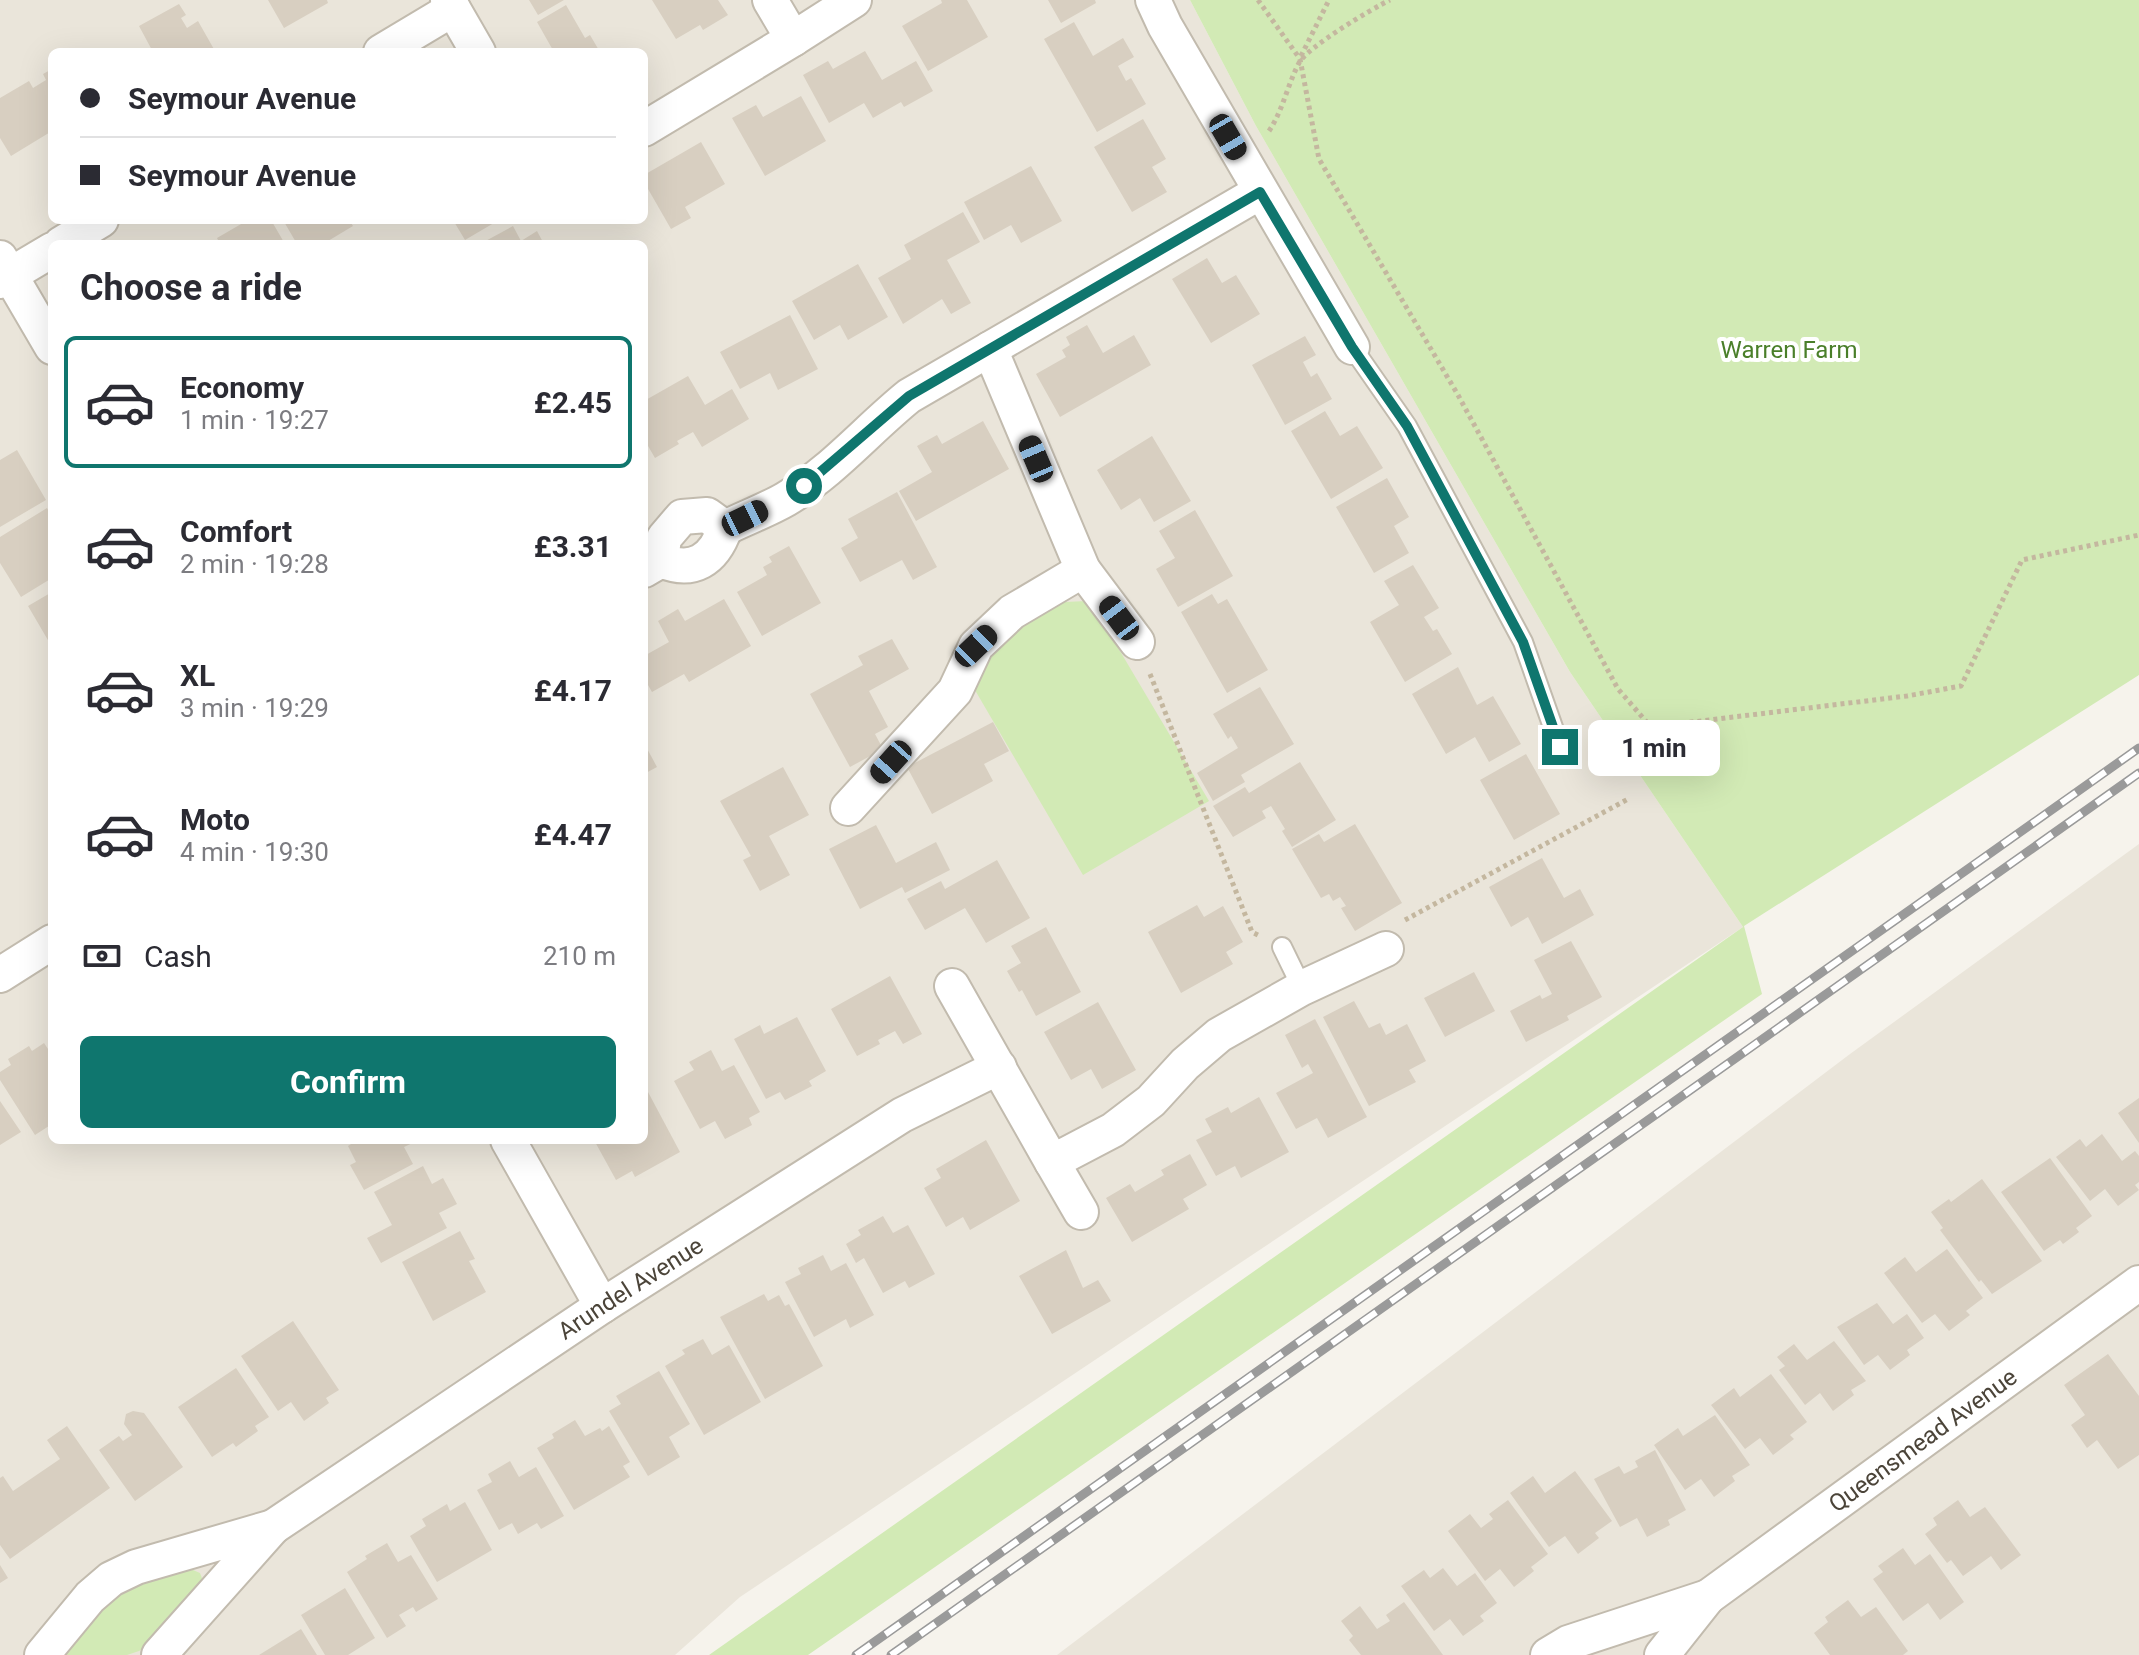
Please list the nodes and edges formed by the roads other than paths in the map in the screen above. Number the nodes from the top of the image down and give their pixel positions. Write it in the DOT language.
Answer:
graph roads {
  1 [pos="770,0"];
  2 [pos="854,0"];
  3 [pos="1153,0"];
  4 [pos="450,4"];
  5 [pos="793,39"];
  6 [pos="387,48"];
  7 [pos="476,48"];
  8 [pos="648,127"];
  9 [pos="1260,192"];
  10 [pos="94,224"];
  11 [pos="68,240"];
  12 [pos="48,252"];
  13 [pos="3,271"];
  14 [pos="48,341"];
  15 [pos="1352,347"];
  16 [pos="990,349"];
  17 [pos="652,565"];
  18 [pos="1083,570"];
  19 [pos="1137,642"];
  20 [pos="1560,747"];
  21 [pos="848,808"];
  22 [pos="48,945"];
  23 [pos="1282,947"];
  24 [pos="1386,949"];
  25 [pos="0,975"];
  26 [pos="952,986"];
  27 [pos="1302,988"];
  28 [pos="999,1067"];
  29 [pos="510,1144"];
  30 [pos="1052,1162"];
  31 [pos="1081,1212"];
  32 [pos="2139,1283"];
  33 [pos="602,1306"];
  34 [pos="273,1527"];
  35 [pos="1708,1597"];
  36 [pos="42,1655"];
  37 [pos="159,1655"];
  38 [pos="1548,1655"];
  39 [pos="1662,1655"];
  1 -- 5 [label="street"];
  2 -- 5 [label="street"];
  3 -- 9 [label="street"];
  4 -- 6 [label="street"];
  4 -- 7 [label="street"];
  5 -- 8 [label="street"];
  9 -- 15 [label="street"];
  9 -- 16 [label="street"];
  10 -- 11 [label="street"];
  12 -- 13 [label="street"];
  13 -- 14 [label="street"];
  15 -- 20 [label="lane"];
  16 -- 17 [label="street"];
  16 -- 18 [label="street"];
  18 -- 19 [label="street"];
  18 -- 21 [label="street"];
  22 -- 25 [label="street"];
  23 -- 27 [label="lane"];
  24 -- 27 [label="street"];
  26 -- 28 [label="street"];
  27 -- 30 [label="street"];
  28 -- 30 [label="street"];
  28 -- 33 [label="street, Arundel Avenue"];
  29 -- 33 [label="street"];
  30 -- 31 [label="street"];
  32 -- 35 [label="street, Queensmead Avenue"];
  33 -- 34 [label="street, Arundel Avenue"];
  34 -- 36 [label="street, Arundel Avenue"];
  34 -- 37 [label="street, Arundel Avenue"];
  35 -- 38 [label="street, Queensmead Avenue"];
  35 -- 39 [label="street, Queensmead Avenue"];
}
